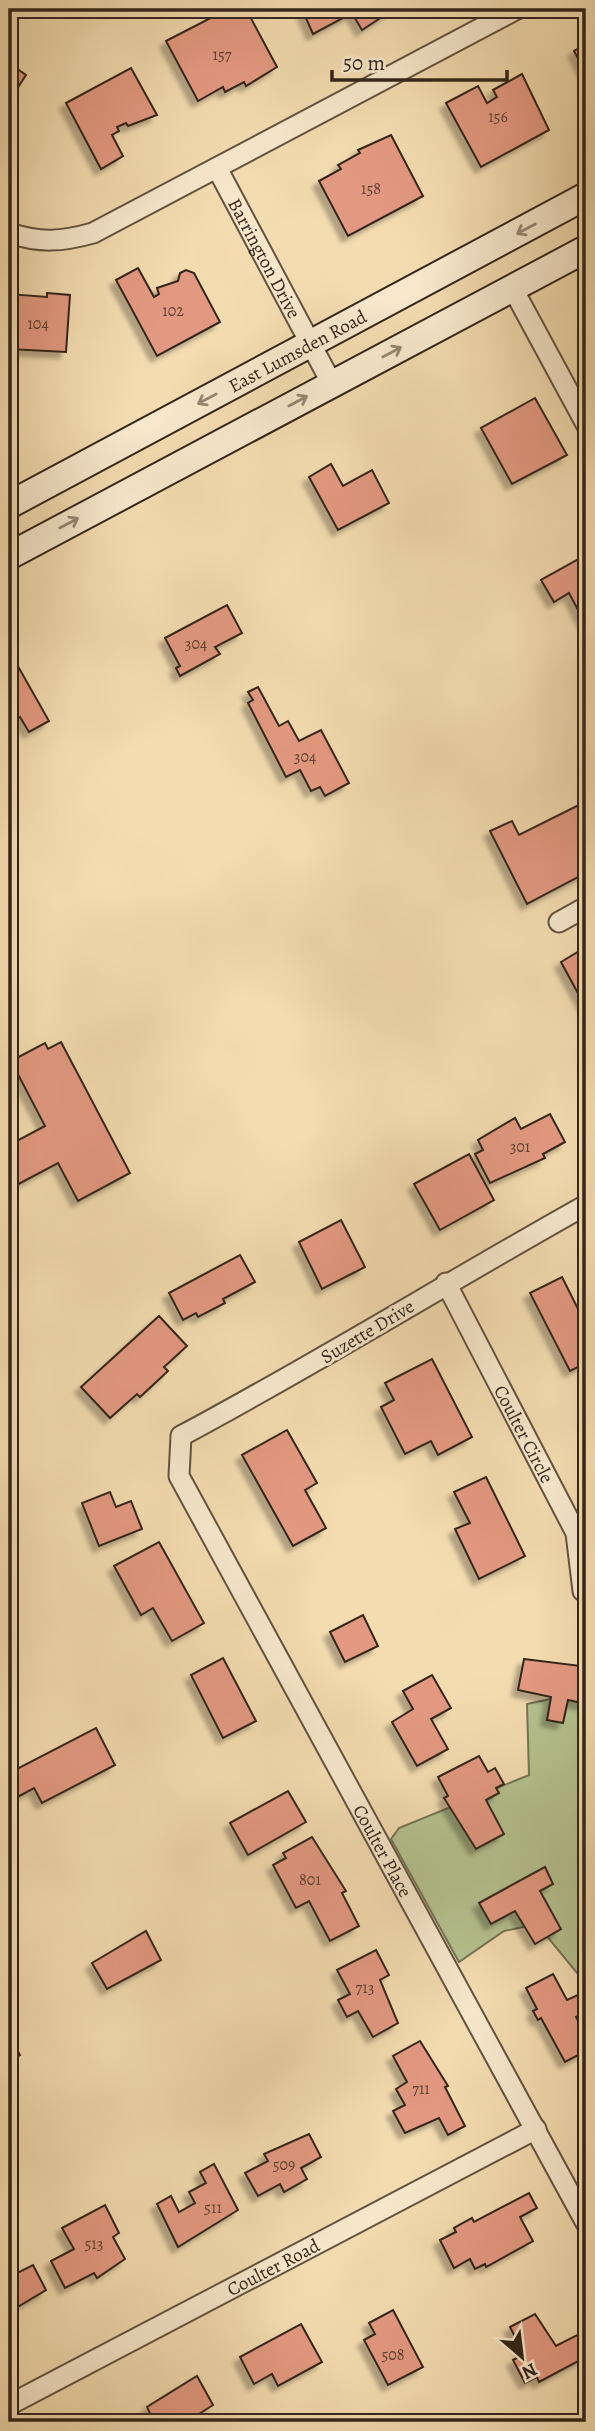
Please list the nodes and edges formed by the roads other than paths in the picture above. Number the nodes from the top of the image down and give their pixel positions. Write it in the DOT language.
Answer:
graph roads {
  1 [pos="517,9"];
  2 [pos="217,168"];
  3 [pos="586,197"];
  4 [pos="9,233"];
  5 [pos="586,249"];
  6 [pos="513,289"];
  7 [pos="311,344"];
  8 [pos="332,384"];
  9 [pos="586,424"];
  10 [pos="9,505"];
  11 [pos="9,556"];
  12 [pos="586,906"];
  13 [pos="559,922"];
  14 [pos="586,1205"];
  15 [pos="446,1283"];
  16 [pos="179,1476"];
  17 [pos="583,1591"];
  18 [pos="536,2129"];
  19 [pos="586,2223"];
  20 [pos="9,2405"];
  1 -- 2 [label="street"];
  2 -- 4 [label="street"];
  2 -- 7 [label="street, Barrington Drive"];
  3 -- 7 [label="main road, East Lumsden Road, one-way"];
  5 -- 6 [label="main road"];
  8 -- 6 [label="main road, one-way"];
  6 -- 9 [label="street"];
  7 -- 8 [label="street, Barrington Drive"];
  7 -- 10 [label="main road, East Lumsden Road, one-way"];
  11 -- 8 [label="main road, one-way"];
  12 -- 13 [label="street"];
  14 -- 15 [label="street, Suzette Drive"];
  15 -- 16 [label="street, Suzette Drive"];
  15 -- 17 [label="street, Coulter Circle"];
  16 -- 18 [label="street, Coulter Place"];
  18 -- 19 [label="street, Coulter Place"];
  18 -- 20 [label="street, Coulter Road"];
}
